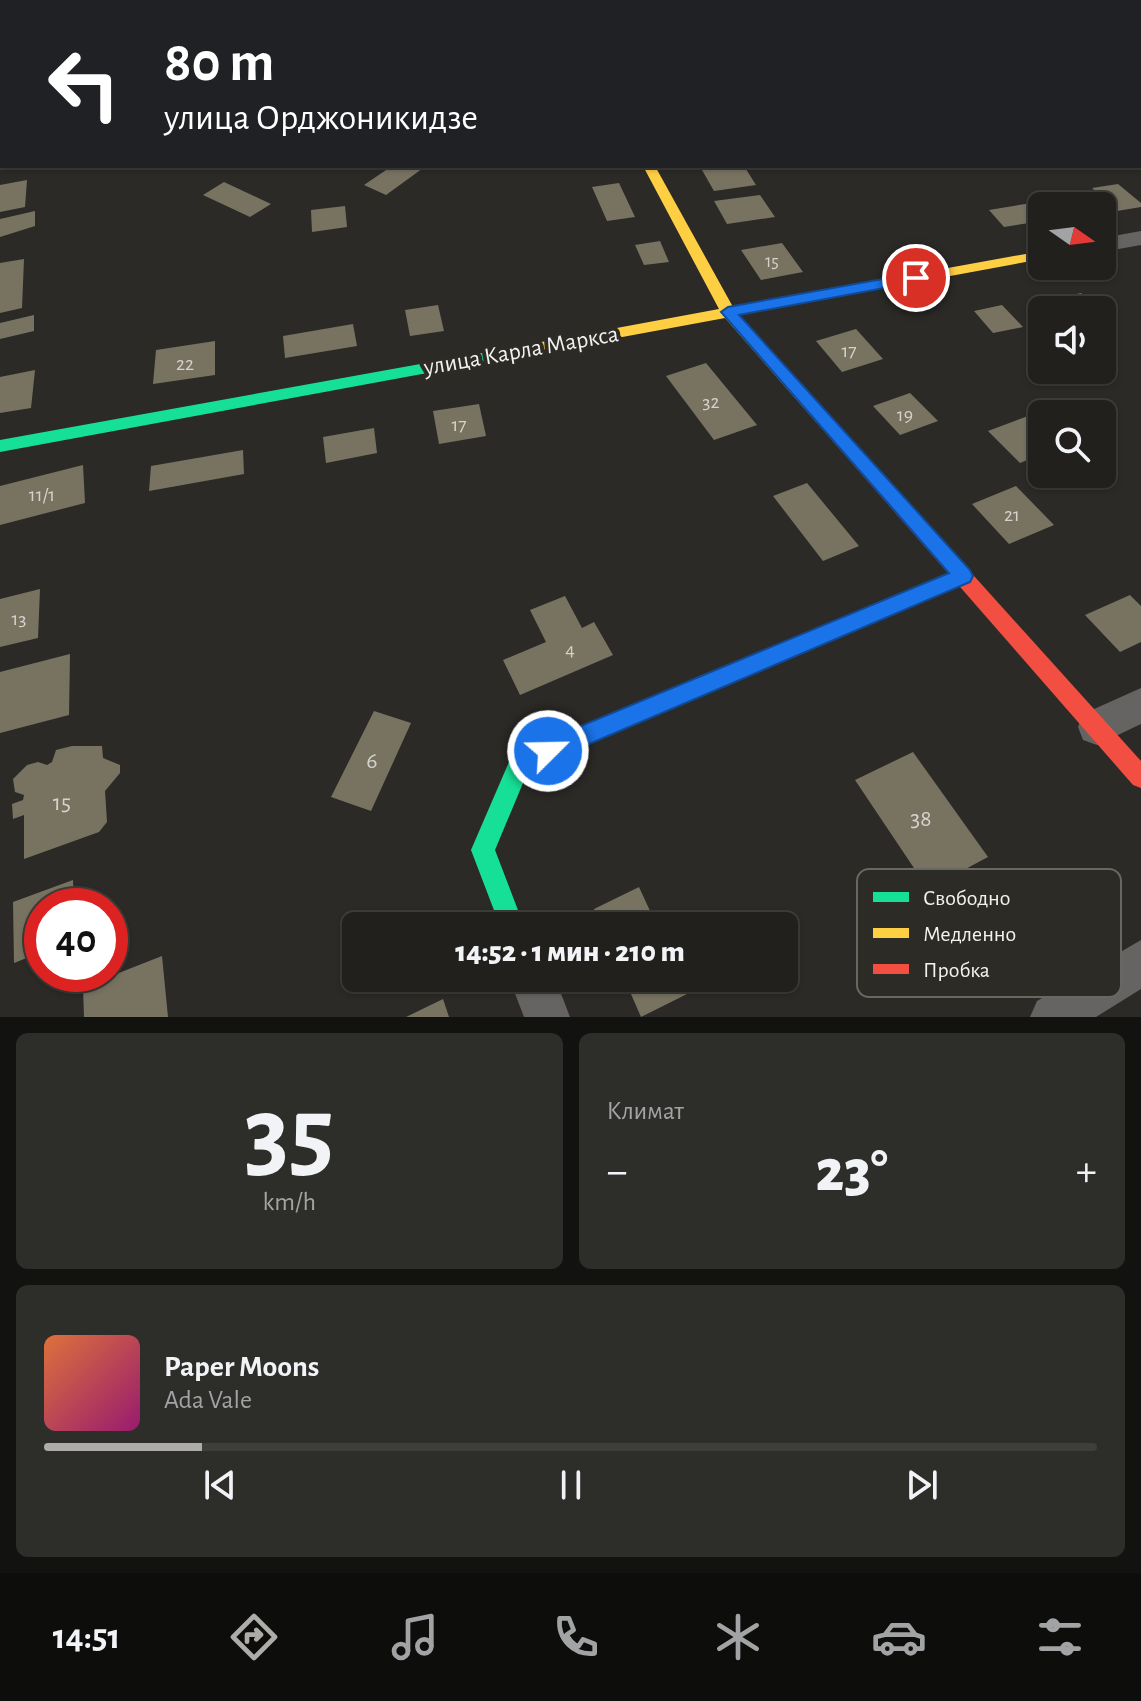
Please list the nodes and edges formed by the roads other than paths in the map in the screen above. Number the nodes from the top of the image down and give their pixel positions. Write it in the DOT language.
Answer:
graph roads {
  1 [pos="650,168"];
  2 [pos="1141,238"];
  3 [pos="1116,242"];
  4 [pos="1028,258"];
  5 [pos="728,312"];
  6 [pos="0,446"];
  7 [pos="963,576"];
  8 [pos="1141,705"];
  9 [pos="1097,727"];
  10 [pos="1141,777"];
  11 [pos="507,912"];
  12 [pos="1141,963"];
  13 [pos="1121,975"];
  14 [pos="537,992"];
  15 [pos="1086,997"];
  16 [pos="547,1017"];
  17 [pos="1053,1017"];
  1 -- 5 [label="street"];
  2 -- 3 [label="street"];
  4 -- 5 [label="street, улица Карла Маркса"];
  5 -- 6 [label="street, улица Карла Маркса"];
  5 -- 7 [label="street"];
  7 -- 9 [label="street"];
  7 -- 11 [label="street"];
  8 -- 9 [label="street"];
  9 -- 10 [label="street"];
  12 -- 13 [label="street"];
  14 -- 16 [label="street"];
  15 -- 17 [label="street"];
}
